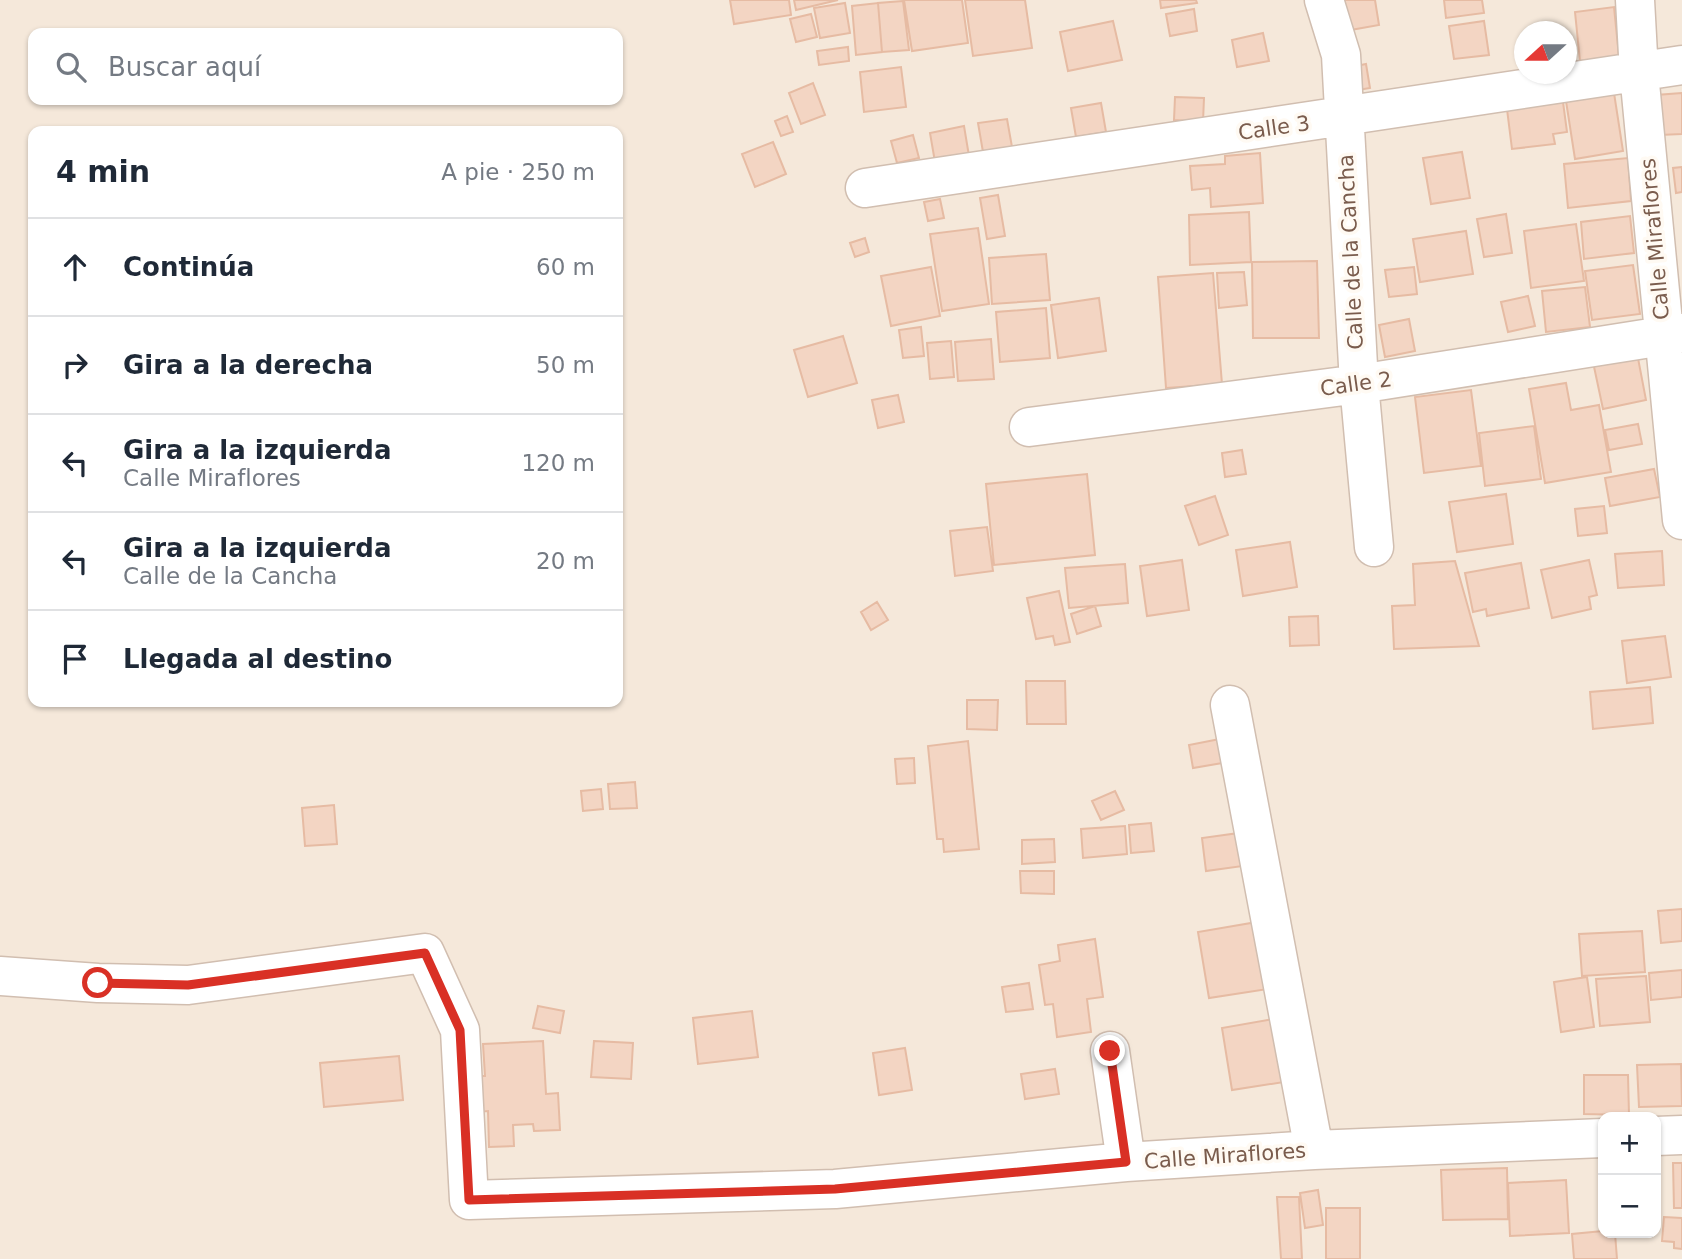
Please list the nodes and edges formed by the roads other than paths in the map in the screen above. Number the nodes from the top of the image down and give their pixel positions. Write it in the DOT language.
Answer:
graph roads {
  1 [pos="1324,0"];
  2 [pos="1635,0"];
  3 [pos="1682,65"];
  4 [pos="1639,73"];
  5 [pos="1344,117"];
  6 [pos="865,188"];
  7 [pos="1673,335"];
  8 [pos="1359,384"];
  9 [pos="1029,427"];
  10 [pos="1682,520"];
  11 [pos="1374,547"];
  12 [pos="1230,705"];
  13 [pos="0,976"];
  14 [pos="1110,1051"];
  15 [pos="1682,1135"];
  16 [pos="1661,1136"];
  17 [pos="1598,1138"];
  18 [pos="1314,1150"];
  19 [pos="1126,1162"];
  1 -- 5 [label="street, Calle de la Cancha"];
  2 -- 4 [label="street, Calle Miraflores"];
  3 -- 4 [label="street, Calle 3"];
  4 -- 5 [label="street, Calle 3"];
  4 -- 7 [label="street, Calle Miraflores"];
  5 -- 6 [label="street, Calle 3"];
  5 -- 8 [label="street, Calle de la Cancha"];
  7 -- 8 [label="street, Calle 2"];
  7 -- 10 [label="street, Calle Miraflores"];
  8 -- 9 [label="street, Calle 2"];
  8 -- 11 [label="street, Calle de la Cancha"];
  12 -- 18 [label="street"];
  13 -- 19 [label="street, Calle Miraflores"];
  14 -- 19 [label="street"];
  15 -- 16 [label="street"];
  17 -- 18 [label="street, Calle Miraflores"];
  18 -- 19 [label="street, Calle Miraflores"];
}
